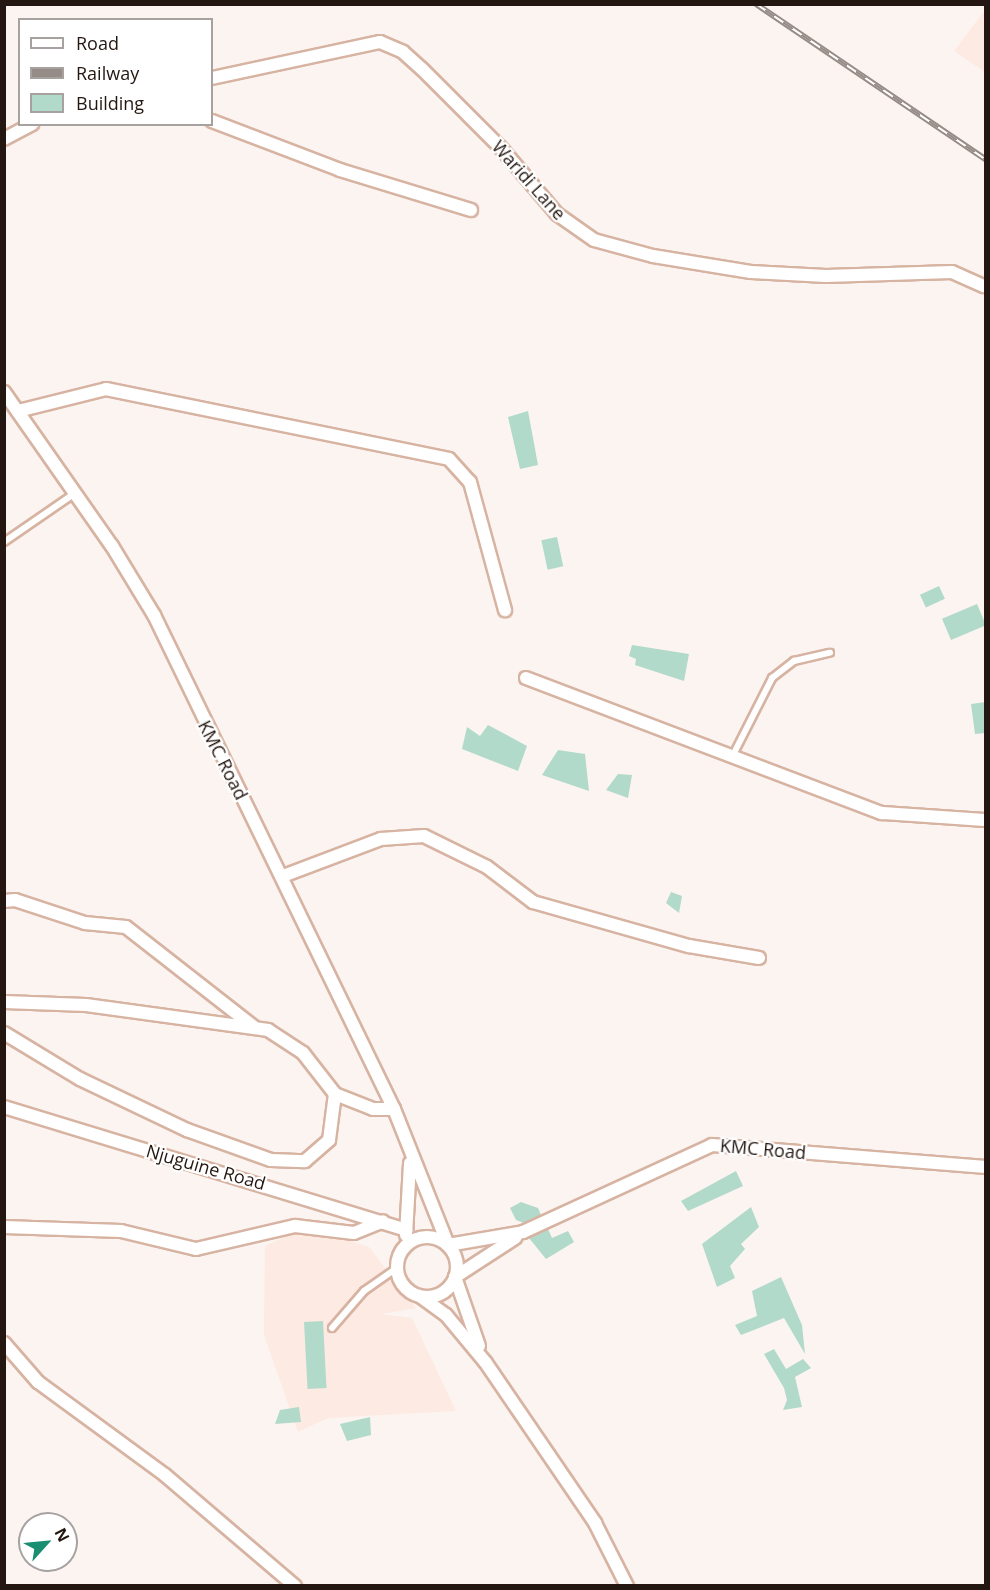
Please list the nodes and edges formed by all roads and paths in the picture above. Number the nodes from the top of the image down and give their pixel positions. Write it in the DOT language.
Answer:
graph roads {
  1 [pos="213,78"];
  2 [pos="213,121"];
  3 [pos="28,126"];
  4 [pos="4,139"];
  5 [pos="471,210"];
  6 [pos="984,286"];
  7 [pos="4,392"];
  8 [pos="18,411"];
  9 [pos="76,492"];
  10 [pos="4,542"];
  11 [pos="505,610"];
  12 [pos="830,653"];
  13 [pos="526,678"];
  14 [pos="732,757"];
  15 [pos="986,820"];
  16 [pos="283,876"];
  17 [pos="4,901"];
  18 [pos="759,958"];
  19 [pos="4,1002"];
  20 [pos="255,1028"];
  21 [pos="4,1033"];
  22 [pos="335,1094"];
  23 [pos="4,1107"];
  24 [pos="394,1109"];
  25 [pos="408,1147"];
  26 [pos="986,1167"];
  27 [pos="383,1221"];
  28 [pos="4,1227"];
  29 [pos="407,1230"];
  30 [pos="524,1232"];
  31 [pos="448,1245"];
  32 [pos="400,1251"];
  33 [pos="396,1269"];
  34 [pos="455,1277"];
  35 [pos="422,1297"];
  36 [pos="332,1328"];
  37 [pos="4,1343"];
  38 [pos="486,1363"];
  39 [pos="295,1586"];
  40 [pos="627,1586"];
  1 -- 6 [label="street, Waridi Lane"];
  2 -- 5 [label="street"];
  3 -- 4 [label="street"];
  7 -- 8 [label="street, KMC Road"];
  8 -- 9 [label="street, KMC Road"];
  8 -- 11 [label="street"];
  9 -- 10 [label="lane"];
  9 -- 16 [label="street, KMC Road"];
  12 -- 14 [label="lane"];
  13 -- 14 [label="street"];
  14 -- 15 [label="street"];
  16 -- 18 [label="street"];
  16 -- 24 [label="street, KMC Road"];
  17 -- 20 [label="street"];
  19 -- 20 [label="street"];
  20 -- 22 [label="street"];
  21 -- 22 [label="street"];
  22 -- 24 [label="street"];
  23 -- 27 [label="street, Njuguine Road"];
  24 -- 25 [label="street, KMC Road"];
  25 -- 29 [label="street, KMC Road"];
  25 -- 31 [label="street, KMC Road"];
  26 -- 30 [label="street, KMC Road"];
  27 -- 28 [label="street"];
  27 -- 29 [label="street, Njuguine Road"];
  29 -- 32 [label="street, KMC Road"];
  30 -- 31 [label="street, KMC Road"];
  30 -- 34 [label="street, KMC Road"];
  31 -- 32 [label="street"];
  31 -- 34 [label="street"];
  32 -- 33 [label="street"];
  33 -- 35 [label="street"];
  33 -- 36 [label="lane"];
  34 -- 35 [label="street"];
  34 -- 38 [label="street"];
  35 -- 38 [label="street"];
  37 -- 39 [label="street"];
  38 -- 40 [label="street"];
}
